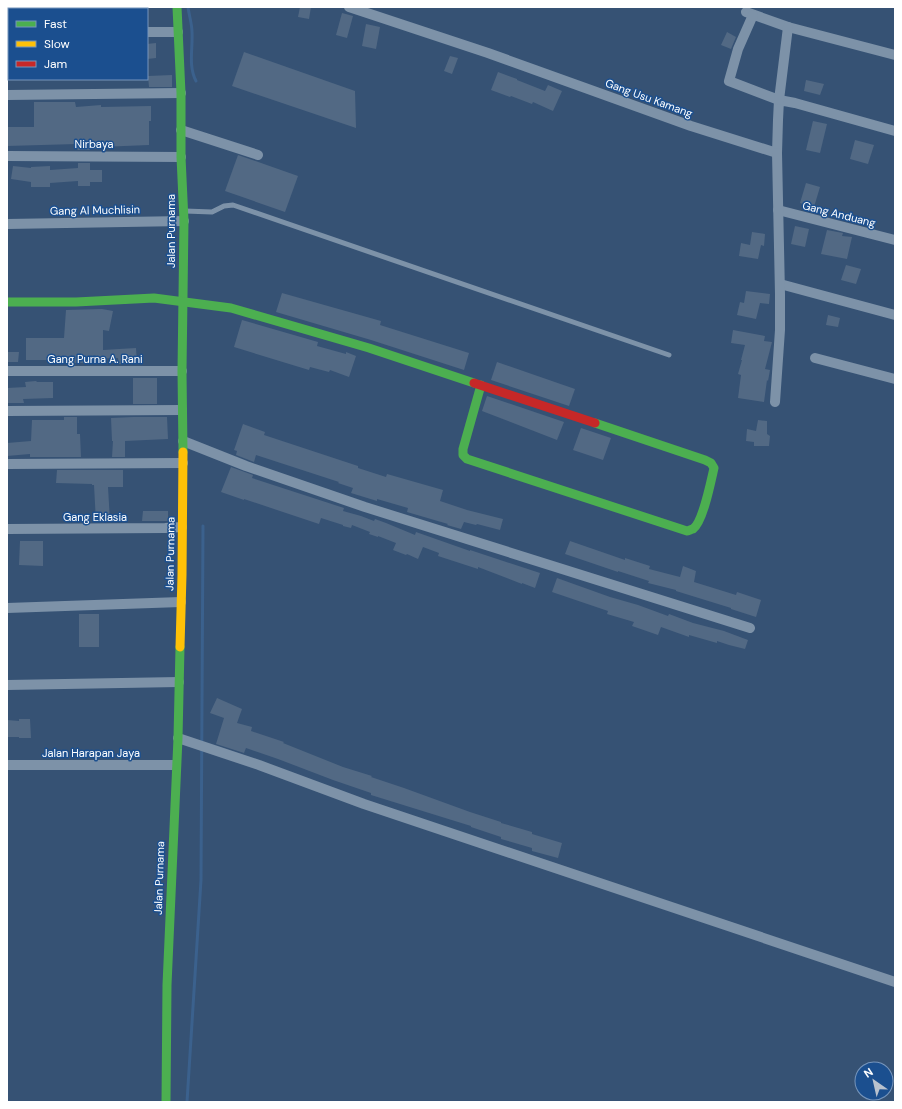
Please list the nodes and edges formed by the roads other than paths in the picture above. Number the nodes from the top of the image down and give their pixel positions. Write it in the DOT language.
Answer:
graph roads {
  1 [pos="177,7"];
  2 [pos="349,7"];
  3 [pos="788,27"];
  4 [pos="148,32"];
  5 [pos="178,32"];
  6 [pos="895,55"];
  7 [pos="181,93"];
  8 [pos="7,95"];
  9 [pos="779,100"];
  10 [pos="181,130"];
  11 [pos="895,131"];
  12 [pos="777,153"];
  13 [pos="258,155"];
  14 [pos="7,156"];
  15 [pos="181,157"];
  16 [pos="778,210"];
  17 [pos="184,216"];
  18 [pos="7,224"];
  19 [pos="895,240"];
  20 [pos="780,284"];
  21 [pos="183,301"];
  22 [pos="7,302"];
  23 [pos="895,315"];
  24 [pos="669,356"];
  25 [pos="815,358"];
  26 [pos="7,370"];
  27 [pos="182,371"];
  28 [pos="895,379"];
  29 [pos="481,386"];
  30 [pos="775,402"];
  31 [pos="182,410"];
  32 [pos="7,411"];
  33 [pos="183,441"];
  34 [pos="183,463"];
  35 [pos="7,464"];
  36 [pos="182,527"];
  37 [pos="7,529"];
  38 [pos="181,602"];
  39 [pos="7,608"];
  40 [pos="750,628"];
  41 [pos="179,682"];
  42 [pos="7,685"];
  43 [pos="178,739"];
  44 [pos="7,765"];
  45 [pos="176,765"];
  46 [pos="895,982"];
  47 [pos="166,1102"];
  1 -- 5 [label="street, Jalan Purnama"];
  2 -- 12 [label="street, Gang Usu Kamang"];
  3 -- 6 [label="street"];
  3 -- 9 [label="street"];
  3 -- 9 [label="street"];
  4 -- 5 [label="street"];
  5 -- 7 [label="street, Jalan Purnama"];
  7 -- 8 [label="street"];
  7 -- 10 [label="street, Jalan Purnama"];
  9 -- 11 [label="street"];
  9 -- 12 [label="street"];
  10 -- 13 [label="street"];
  10 -- 15 [label="street, Jalan Purnama"];
  12 -- 16 [label="street"];
  14 -- 15 [label="street, Nirbaya"];
  15 -- 17 [label="street, Jalan Purnama"];
  16 -- 19 [label="street, Gang Anduang"];
  16 -- 20 [label="street"];
  17 -- 18 [label="street, Gang Al Muchlisin"];
  17 -- 21 [label="street, Jalan Purnama"];
  17 -- 24 [label="lane"];
  20 -- 23 [label="street"];
  20 -- 30 [label="street"];
  21 -- 22 [label="street"];
  21 -- 27 [label="street, Jalan Purnama"];
  21 -- 29 [label="street"];
  25 -- 28 [label="street"];
  26 -- 27 [label="street, Gang Purna A. Rani"];
  27 -- 31 [label="street, Jalan Purnama"];
  29 -- 29 [label="street"];
  31 -- 32 [label="street"];
  31 -- 33 [label="street, Jalan Purnama"];
  33 -- 34 [label="street, Jalan Purnama"];
  33 -- 40 [label="street"];
  34 -- 35 [label="street"];
  34 -- 36 [label="street, Jalan Purnama"];
  36 -- 37 [label="street, Gang Eklasia"];
  36 -- 38 [label="street, Jalan Purnama"];
  38 -- 39 [label="street"];
  38 -- 41 [label="street, Jalan Purnama"];
  41 -- 42 [label="street"];
  41 -- 43 [label="street, Jalan Purnama"];
  43 -- 45 [label="street, Jalan Purnama"];
  43 -- 46 [label="street"];
  44 -- 45 [label="street, Jalan Harapan Jaya"];
  45 -- 47 [label="street, Jalan Purnama"];
}
